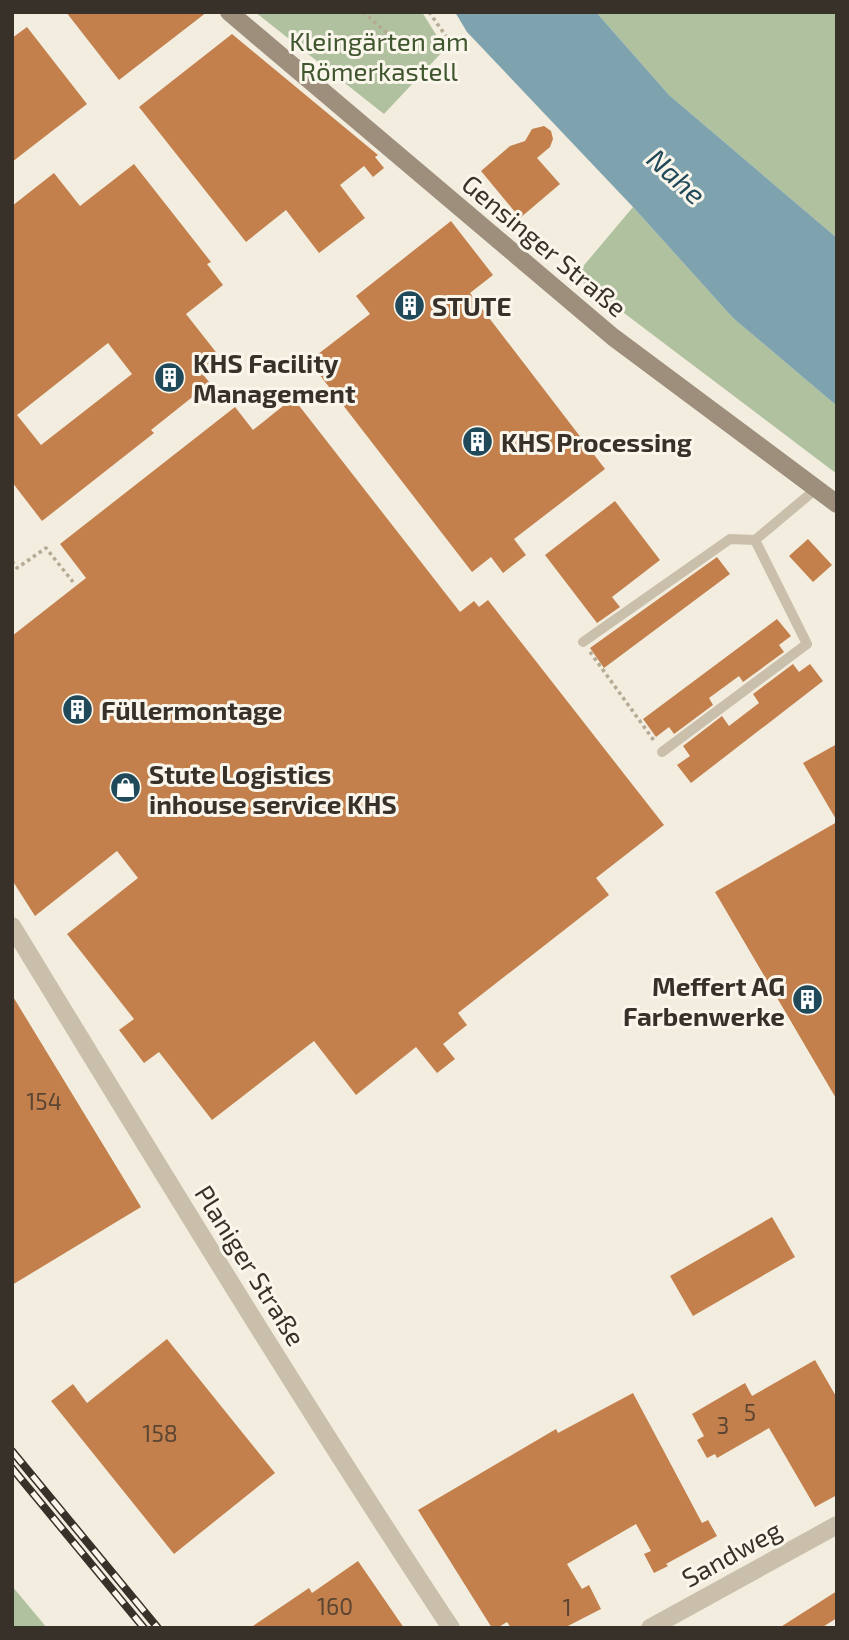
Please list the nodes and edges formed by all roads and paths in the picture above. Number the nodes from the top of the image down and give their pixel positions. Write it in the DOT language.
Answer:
graph roads {
  1 [pos="229,12"];
  2 [pos="363,12"];
  3 [pos="429,12"];
  4 [pos="448,39"];
  5 [pos="402,46"];
  6 [pos="816,489"];
  7 [pos="837,504"];
  8 [pos="755,540"];
  9 [pos="12,561"];
  10 [pos="73,582"];
  11 [pos="583,642"];
  12 [pos="662,752"];
  13 [pos="12,926"];
  14 [pos="837,1525"];
  15 [pos="451,1628"];
  16 [pos="650,1628"];
  1 -- 6 [label="street, Gensinger Straße"];
  2 -- 5 [label="path"];
  3 -- 4 [label="path"];
  6 -- 7 [label="street, Gensinger Straße"];
  6 -- 8 [label="lane"];
  8 -- 11 [label="lane"];
  8 -- 12 [label="lane"];
  9 -- 10 [label="path"];
  11 -- 12 [label="path"];
  13 -- 15 [label="street, Planiger Straße"];
  14 -- 16 [label="street, Sandweg"];
}
